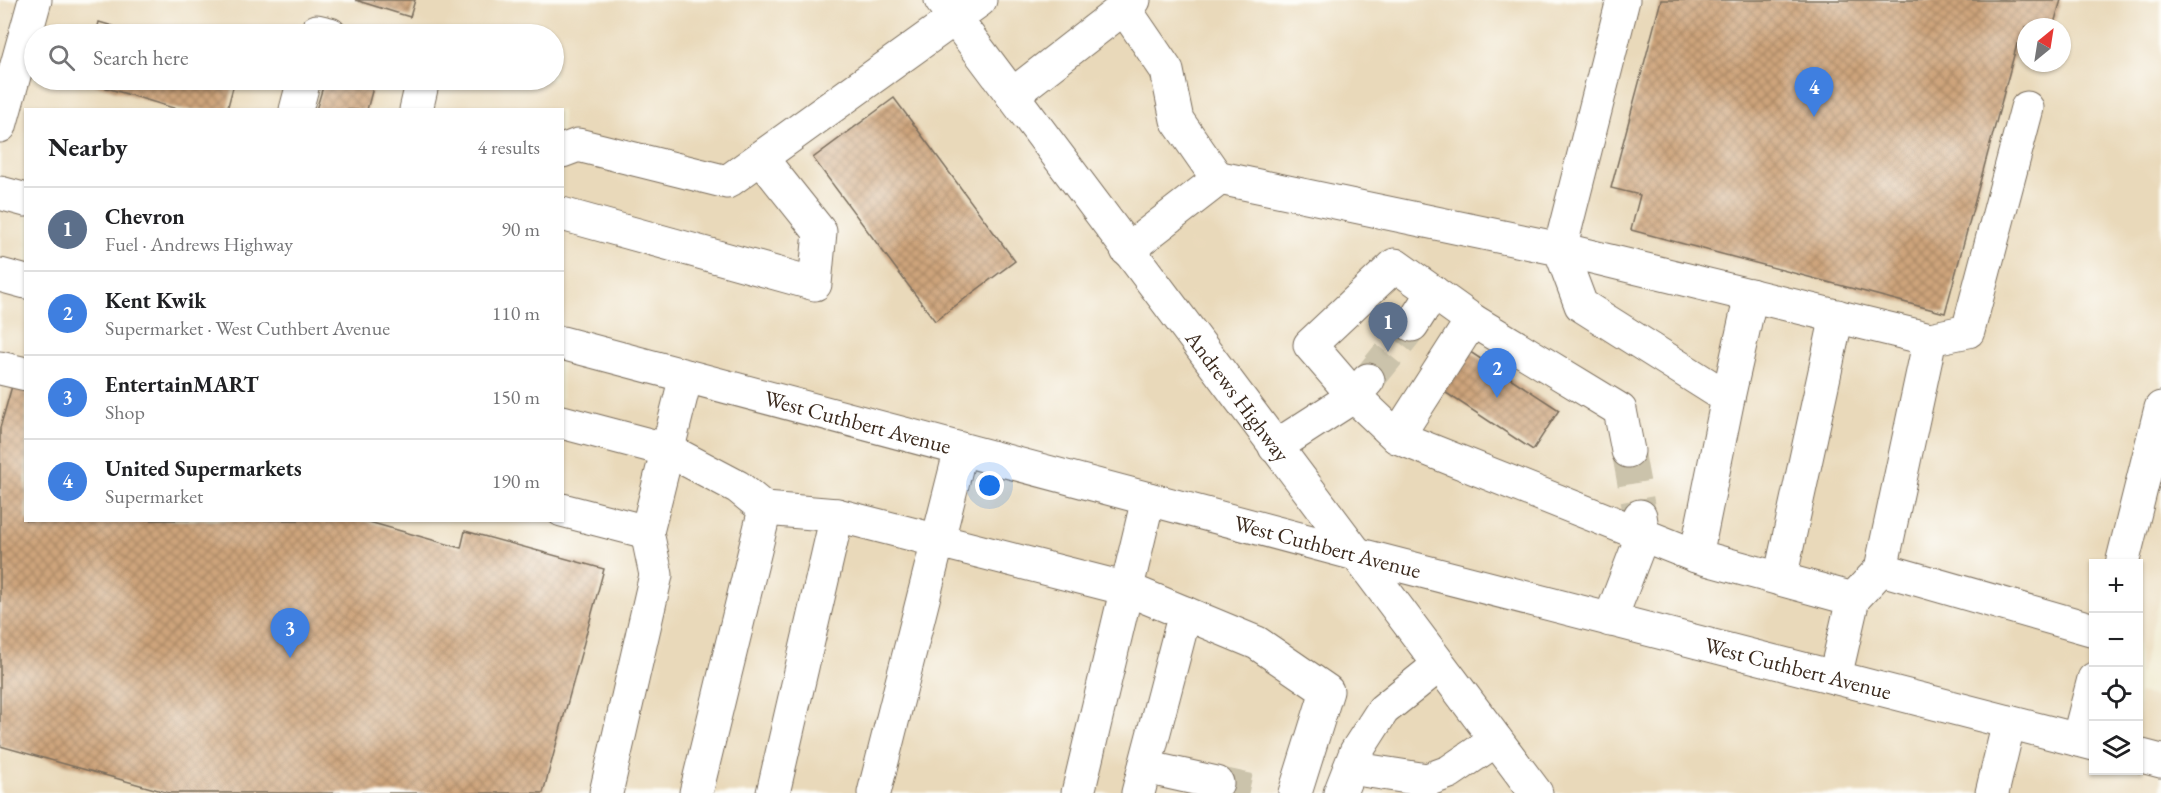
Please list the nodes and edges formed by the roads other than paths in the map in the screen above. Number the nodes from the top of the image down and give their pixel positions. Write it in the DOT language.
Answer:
graph roads {
  1 [pos="35,0"];
  2 [pos="1623,0"];
  3 [pos="1129,4"];
  4 [pos="959,6"];
  5 [pos="29,24"];
  6 [pos="24,47"];
  7 [pos="301,90"];
  8 [pos="421,90"];
  9 [pos="1012,95"];
  10 [pos="297,108"];
  11 [pos="416,108"];
  12 [pos="2027,108"];
  13 [pos="7,120"];
  14 [pos="564,150"];
  15 [pos="761,158"];
  16 [pos="1218,179"];
  17 [pos="0,193"];
  18 [pos="24,199"];
  19 [pos="564,215"];
  20 [pos="1560,249"];
  21 [pos="1128,250"];
  22 [pos="0,275"];
  23 [pos="24,281"];
  24 [pos="1433,292"];
  25 [pos="1751,295"];
  26 [pos="1837,316"];
  27 [pos="1472,320"];
  28 [pos="1412,325"];
  29 [pos="1930,339"];
  30 [pos="564,344"];
  31 [pos="0,368"];
  32 [pos="24,374"];
  33 [pos="686,376"];
  34 [pos="1361,388"];
  35 [pos="1728,398"];
  36 [pos="2161,408"];
  37 [pos="564,423"];
  38 [pos="1397,437"];
  39 [pos="1275,447"];
  40 [pos="961,449"];
  41 [pos="668,450"];
  42 [pos="1628,451"];
  43 [pos="1148,499"];
  44 [pos="765,509"];
  45 [pos="564,511"];
  46 [pos="837,515"];
  47 [pos="1641,525"];
  48 [pos="647,532"];
  49 [pos="939,541"];
  50 [pos="1356,554"];
  51 [pos="1696,556"];
  52 [pos="2123,559"];
  53 [pos="1881,568"];
  54 [pos="1780,579"];
  55 [pos="1127,589"];
  56 [pos="1853,599"];
  57 [pos="1185,613"];
  58 [pos="1610,620"];
  59 [pos="2089,629"];
  60 [pos="1439,665"];
  61 [pos="1835,677"];
  62 [pos="2089,718"];
  63 [pos="2009,722"];
  64 [pos="1496,740"];
  65 [pos="2086,742"];
  66 [pos="2143,756"];
  67 [pos="2161,761"];
  68 [pos="1142,780"];
  69 [pos="1345,780"];
  70 [pos="1217,783"];
  71 [pos="1429,786"];
  72 [pos="606,793"];
  73 [pos="696,793"];
  74 [pos="773,793"];
  75 [pos="874,793"];
  76 [pos="1078,793"];
  77 [pos="1295,793"];
  78 [pos="1536,793"];
  79 [pos="1992,793"];
  1 -- 5 [label="street"];
  2 -- 20 [label="street"];
  3 -- 9 [label="street"];
  3 -- 16 [label="street"];
  4 -- 9 [label="street, Andrews Highway"];
  4 -- 15 [label="street"];
  6 -- 13 [label="street"];
  7 -- 10 [label="street"];
  8 -- 11 [label="street"];
  9 -- 21 [label="street, Andrews Highway"];
  12 -- 29 [label="street"];
  14 -- 15 [label="street"];
  15 -- 19 [label="street"];
  16 -- 20 [label="street"];
  16 -- 21 [label="street"];
  17 -- 18 [label="street"];
  20 -- 25 [label="street"];
  20 -- 35 [label="street"];
  21 -- 39 [label="street, Andrews Highway"];
  22 -- 23 [label="street"];
  24 -- 27 [label="street"];
  24 -- 28 [label="street"];
  24 -- 34 [label="street"];
  25 -- 26 [label="street"];
  25 -- 35 [label="street"];
  26 -- 29 [label="street"];
  26 -- 54 [label="street"];
  27 -- 38 [label="street"];
  27 -- 42 [label="street"];
  29 -- 53 [label="street"];
  30 -- 33 [label="street, West Cuthbert Avenue"];
  31 -- 32 [label="street"];
  33 -- 40 [label="street, West Cuthbert Avenue"];
  33 -- 41 [label="street"];
  34 -- 38 [label="street"];
  34 -- 39 [label="street"];
  35 -- 51 [label="street"];
  36 -- 52 [label="street"];
  37 -- 41 [label="street"];
  38 -- 47 [label="street"];
  39 -- 50 [label="street, Andrews Highway"];
  40 -- 43 [label="street, West Cuthbert Avenue"];
  40 -- 49 [label="street"];
  41 -- 44 [label="street"];
  41 -- 48 [label="street"];
  43 -- 50 [label="street, West Cuthbert Avenue"];
  43 -- 55 [label="street"];
  44 -- 46 [label="street"];
  44 -- 73 [label="street"];
  45 -- 48 [label="street"];
  46 -- 49 [label="street"];
  46 -- 74 [label="street"];
  47 -- 51 [label="street"];
  47 -- 58 [label="street"];
  48 -- 72 [label="street"];
  49 -- 55 [label="street"];
  49 -- 75 [label="street"];
  50 -- 58 [label="street, West Cuthbert Avenue"];
  50 -- 60 [label="street, Andrews Highway"];
  51 -- 54 [label="street"];
  53 -- 56 [label="street"];
  53 -- 59 [label="street"];
  54 -- 56 [label="street"];
  55 -- 57 [label="street"];
  55 -- 76 [label="street"];
  56 -- 61 [label="street"];
  57 -- 68 [label="street"];
  57 -- 77 [label="street"];
  58 -- 61 [label="street, West Cuthbert Avenue"];
  60 -- 64 [label="street, Andrews Highway"];
  60 -- 69 [label="street"];
  61 -- 63 [label="street, West Cuthbert Avenue"];
  62 -- 65 [label="street"];
  63 -- 65 [label="street, West Cuthbert Avenue"];
  63 -- 79 [label="street"];
  64 -- 71 [label="street"];
  64 -- 78 [label="street, Andrews Highway"];
  66 -- 67 [label="street"];
  68 -- 70 [label="street"];
  69 -- 71 [label="street"];
}
